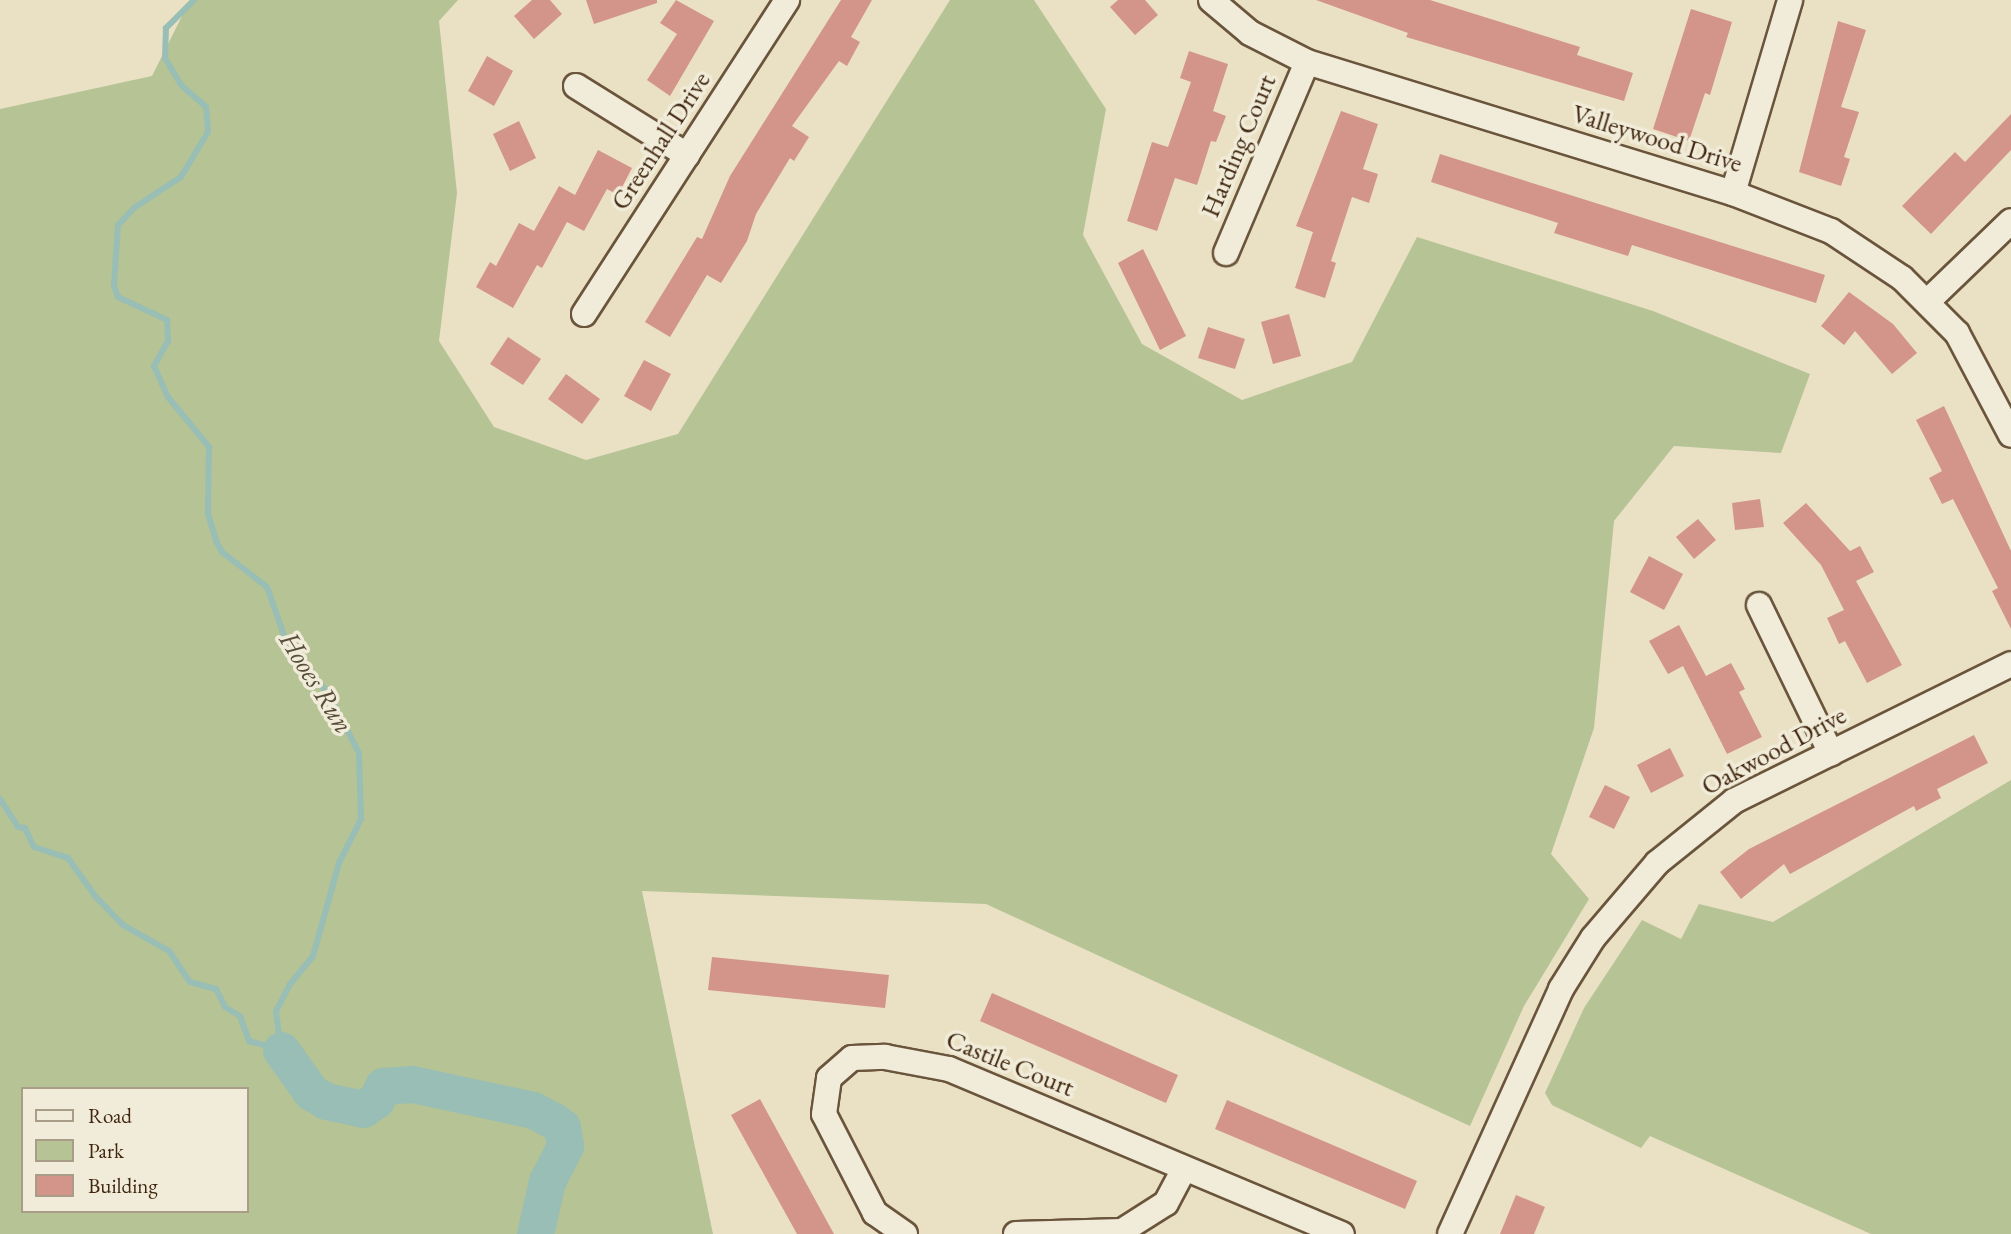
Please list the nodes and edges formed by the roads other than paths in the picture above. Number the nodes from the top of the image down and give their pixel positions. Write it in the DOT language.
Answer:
graph roads {
  1 [pos="787,0"];
  2 [pos="1211,0"];
  3 [pos="1790,0"];
  4 [pos="1307,62"];
  5 [pos="576,86"];
  6 [pos="687,155"];
  7 [pos="1733,193"];
  8 [pos="2011,221"];
  9 [pos="1226,253"];
  10 [pos="1928,301"];
  11 [pos="584,314"];
  12 [pos="2011,435"];
  13 [pos="1759,606"];
  14 [pos="2011,664"];
  15 [pos="1831,753"];
  16 [pos="1184,1169"];
  17 [pos="905,1234"];
  18 [pos="1016,1234"];
  19 [pos="1342,1234"];
  20 [pos="1450,1234"];
  1 -- 6 [label="street, Greenhall Drive"];
  2 -- 4 [label="street, Valleywood Drive"];
  3 -- 7 [label="street"];
  4 -- 7 [label="street, Valleywood Drive"];
  4 -- 9 [label="street, Harding Court"];
  5 -- 6 [label="street"];
  6 -- 11 [label="street, Greenhall Drive"];
  7 -- 10 [label="street, Valleywood Drive"];
  8 -- 10 [label="street"];
  10 -- 12 [label="street, Valleywood Drive"];
  13 -- 15 [label="street"];
  14 -- 15 [label="street, Oakwood Drive"];
  15 -- 20 [label="street, Oakwood Drive"];
  16 -- 17 [label="street, Castile Court"];
  16 -- 18 [label="street"];
  16 -- 19 [label="street, Castile Court"];
}
